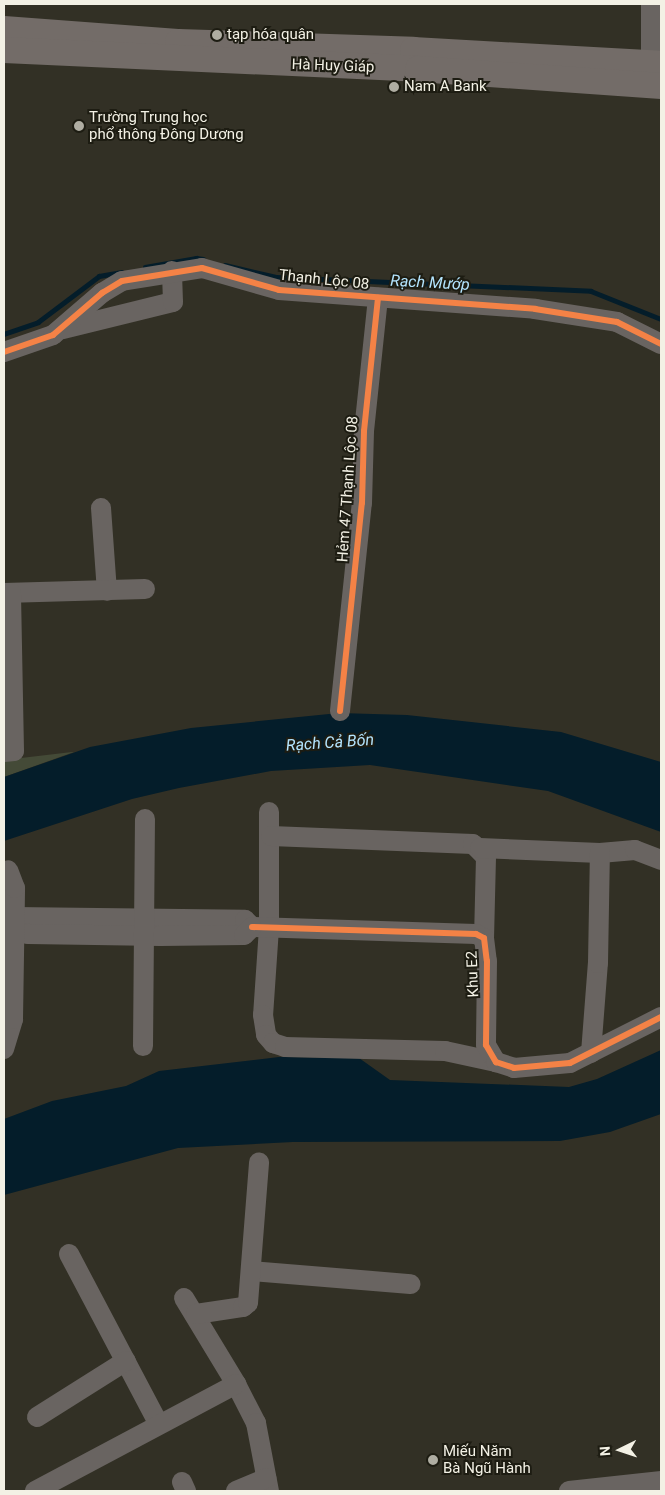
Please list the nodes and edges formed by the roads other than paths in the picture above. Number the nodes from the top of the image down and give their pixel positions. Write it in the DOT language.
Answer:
graph roads {
  1 [pos="651,4"];
  2 [pos="4,29"];
  3 [pos="4,50"];
  4 [pos="415,59"];
  5 [pos="658,71"];
  6 [pos="172,272"];
  7 [pos="378,298"];
  8 [pos="61,330"];
  9 [pos="661,344"];
  10 [pos="4,352"];
  11 [pos="101,508"];
  12 [pos="145,589"];
  13 [pos="107,591"];
  14 [pos="7,593"];
  15 [pos="340,711"];
  16 [pos="9,752"];
  17 [pos="269,812"];
  18 [pos="145,819"];
  19 [pos="271,836"];
  20 [pos="480,848"];
  21 [pos="600,853"];
  22 [pos="661,860"];
  23 [pos="8,870"];
  24 [pos="9,925"];
  25 [pos="260,927"];
  26 [pos="143,928"];
  27 [pos="484,938"];
  28 [pos="661,1017"];
  29 [pos="143,1046"];
  30 [pos="4,1049"];
  31 [pos="591,1052"];
  32 [pos="496,1062"];
  33 [pos="259,1162"];
  34 [pos="69,1254"];
  35 [pos="251,1271"];
  36 [pos="410,1284"];
  37 [pos="126,1361"];
  38 [pos="236,1384"];
  39 [pos="37,1417"];
  40 [pos="158,1423"];
  41 [pos="661,1481"];
  42 [pos="267,1485"];
  43 [pos="35,1491"];
  44 [pos="236,1491"];
  45 [pos="569,1491"];
  1 -- 5 [label="street"];
  2 -- 4 [label="main road, Hà Huy Giáp"];
  3 -- 4 [label="main road, Hà Huy Giáp"];
  4 -- 5 [label="main road, Hà Huy Giáp"];
  6 -- 7 [label="street, Thạnh Lộc 08"];
  6 -- 8 [label="street, Thạnh Lộc 08"];
  6 -- 8 [label="street"];
  7 -- 9 [label="street, Thạnh Lộc 08"];
  7 -- 15 [label="street, Hẻm 47 Thạnh Lộc 08"];
  8 -- 10 [label="street, Thạnh Lộc 08"];
  11 -- 13 [label="street"];
  12 -- 13 [label="street"];
  13 -- 14 [label="street"];
  14 -- 16 [label="street"];
  17 -- 19 [label="street"];
  18 -- 26 [label="street"];
  19 -- 20 [label="street"];
  19 -- 25 [label="street"];
  20 -- 21 [label="street"];
  20 -- 27 [label="street"];
  21 -- 22 [label="street"];
  21 -- 31 [label="street"];
  23 -- 24 [label="street"];
  24 -- 26 [label="street"];
  24 -- 30 [label="street"];
  25 -- 26 [label="street"];
  25 -- 27 [label="street, Khu E2"];
  25 -- 32 [label="street"];
  26 -- 29 [label="street"];
  27 -- 32 [label="street, Khu E2"];
  28 -- 31 [label="street"];
  31 -- 32 [label="street"];
  33 -- 35 [label="street"];
  34 -- 37 [label="street"];
  35 -- 36 [label="street"];
  35 -- 38 [label="street"];
  37 -- 39 [label="street"];
  37 -- 40 [label="street"];
  38 -- 40 [label="street"];
  38 -- 42 [label="street"];
  40 -- 43 [label="street"];
  41 -- 45 [label="street"];
  42 -- 44 [label="street"];
}
